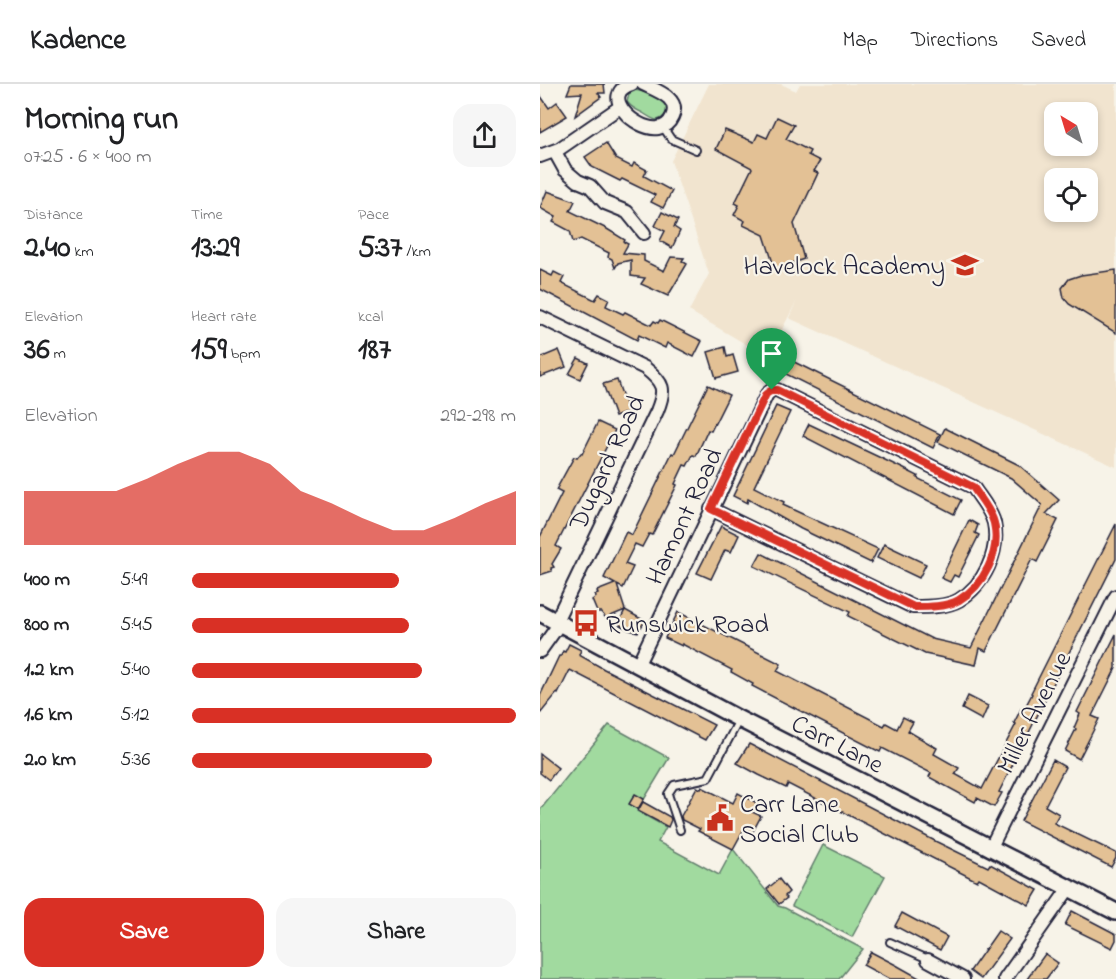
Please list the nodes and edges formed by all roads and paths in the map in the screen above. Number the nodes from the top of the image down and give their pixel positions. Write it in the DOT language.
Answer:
graph roads {
  1 [pos="629,84"];
  2 [pos="643,84"];
  3 [pos="620,107"];
  4 [pos="663,127"];
  5 [pos="696,150"];
  6 [pos="555,152"];
  7 [pos="540,156"];
  8 [pos="644,233"];
  9 [pos="541,318"];
  10 [pos="711,509"];
  11 [pos="1116,596"];
  12 [pos="540,613"];
  13 [pos="558,622"];
  14 [pos="540,651"];
  15 [pos="638,664"];
  16 [pos="740,719"];
  17 [pos="680,830"];
  18 [pos="990,849"];
  19 [pos="1069,888"];
  20 [pos="1116,912"];
  21 [pos="890,942"];
  22 [pos="928,960"];
  23 [pos="963,979"];
  24 [pos="1005,979"];
  1 -- 3 [label="street"];
  2 -- 4 [label="street"];
  3 -- 4 [label="street"];
  3 -- 6 [label="street"];
  4 -- 5 [label="lane"];
  6 -- 7 [label="street"];
  6 -- 8 [label="street"];
  9 -- 13 [label="street, Dugard Road"];
  10 -- 10 [label="street, Hamont Road"];
  10 -- 15 [label="street, Hamont Road"];
  11 -- 18 [label="street, Miller Avenue"];
  12 -- 13 [label="street, Carr Lane"];
  13 -- 14 [label="street"];
  13 -- 15 [label="street, Carr Lane"];
  15 -- 16 [label="street, Carr Lane"];
  16 -- 17 [label="lane"];
  16 -- 18 [label="street, Carr Lane"];
  18 -- 19 [label="street, Carr Lane"];
  19 -- 20 [label="street, Carr Lane"];
  19 -- 24 [label="street"];
  21 -- 22 [label="lane"];
  22 -- 23 [label="street"];
}
